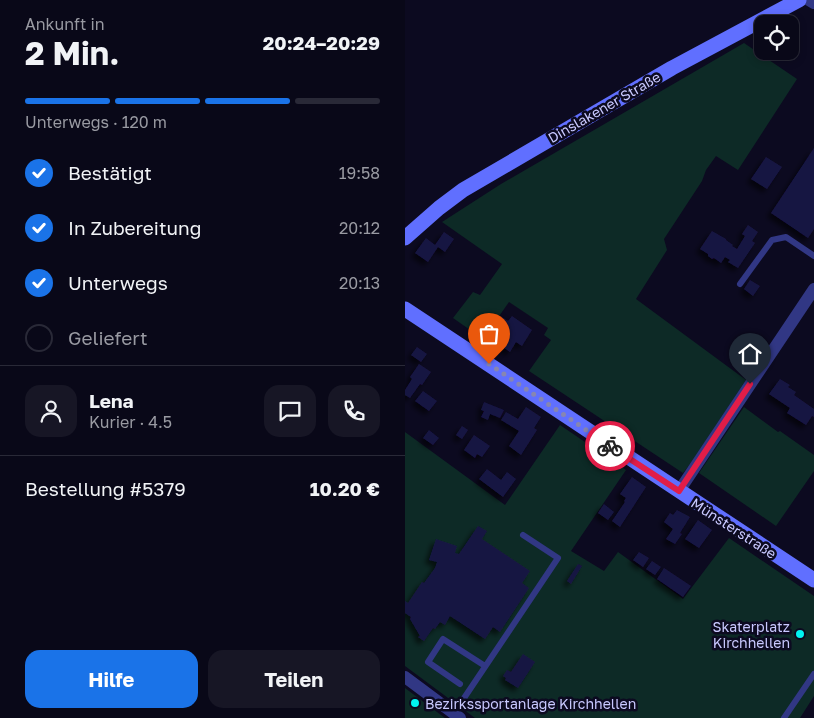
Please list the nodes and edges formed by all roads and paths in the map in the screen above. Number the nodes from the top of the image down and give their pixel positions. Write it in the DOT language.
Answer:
graph roads {
  1 [pos="799,0"];
  2 [pos="809,0"];
  3 [pos="814,4"];
  4 [pos="417,227"];
  5 [pos="405,238"];
  6 [pos="405,246"];
  7 [pos="814,256"];
  8 [pos="740,284"];
  9 [pos="814,289"];
  10 [pos="405,309"];
  11 [pos="679,491"];
  12 [pos="523,535"];
  13 [pos="814,580"];
  14 [pos="485,666"];
  15 [pos="814,674"];
  16 [pos="405,677"];
  17 [pos="461,684"];
  18 [pos="457,716"];
  19 [pos="784,718"];
  1 -- 4 [label="main road, Dinslakener Straße"];
  2 -- 3 [label="street"];
  4 -- 5 [label="main road, Dinslakener Straße"];
  4 -- 6 [label="main road, Dinslakener Straße"];
  7 -- 8 [label="lane"];
  9 -- 11 [label="street"];
  10 -- 11 [label="main road, Münsterstraße"];
  11 -- 13 [label="main road, Münsterstraße"];
  12 -- 14 [label="lane"];
  14 -- 17 [label="lane"];
  14 -- 18 [label="lane"];
  15 -- 19 [label="lane"];
  16 -- 18 [label="street"];
}
